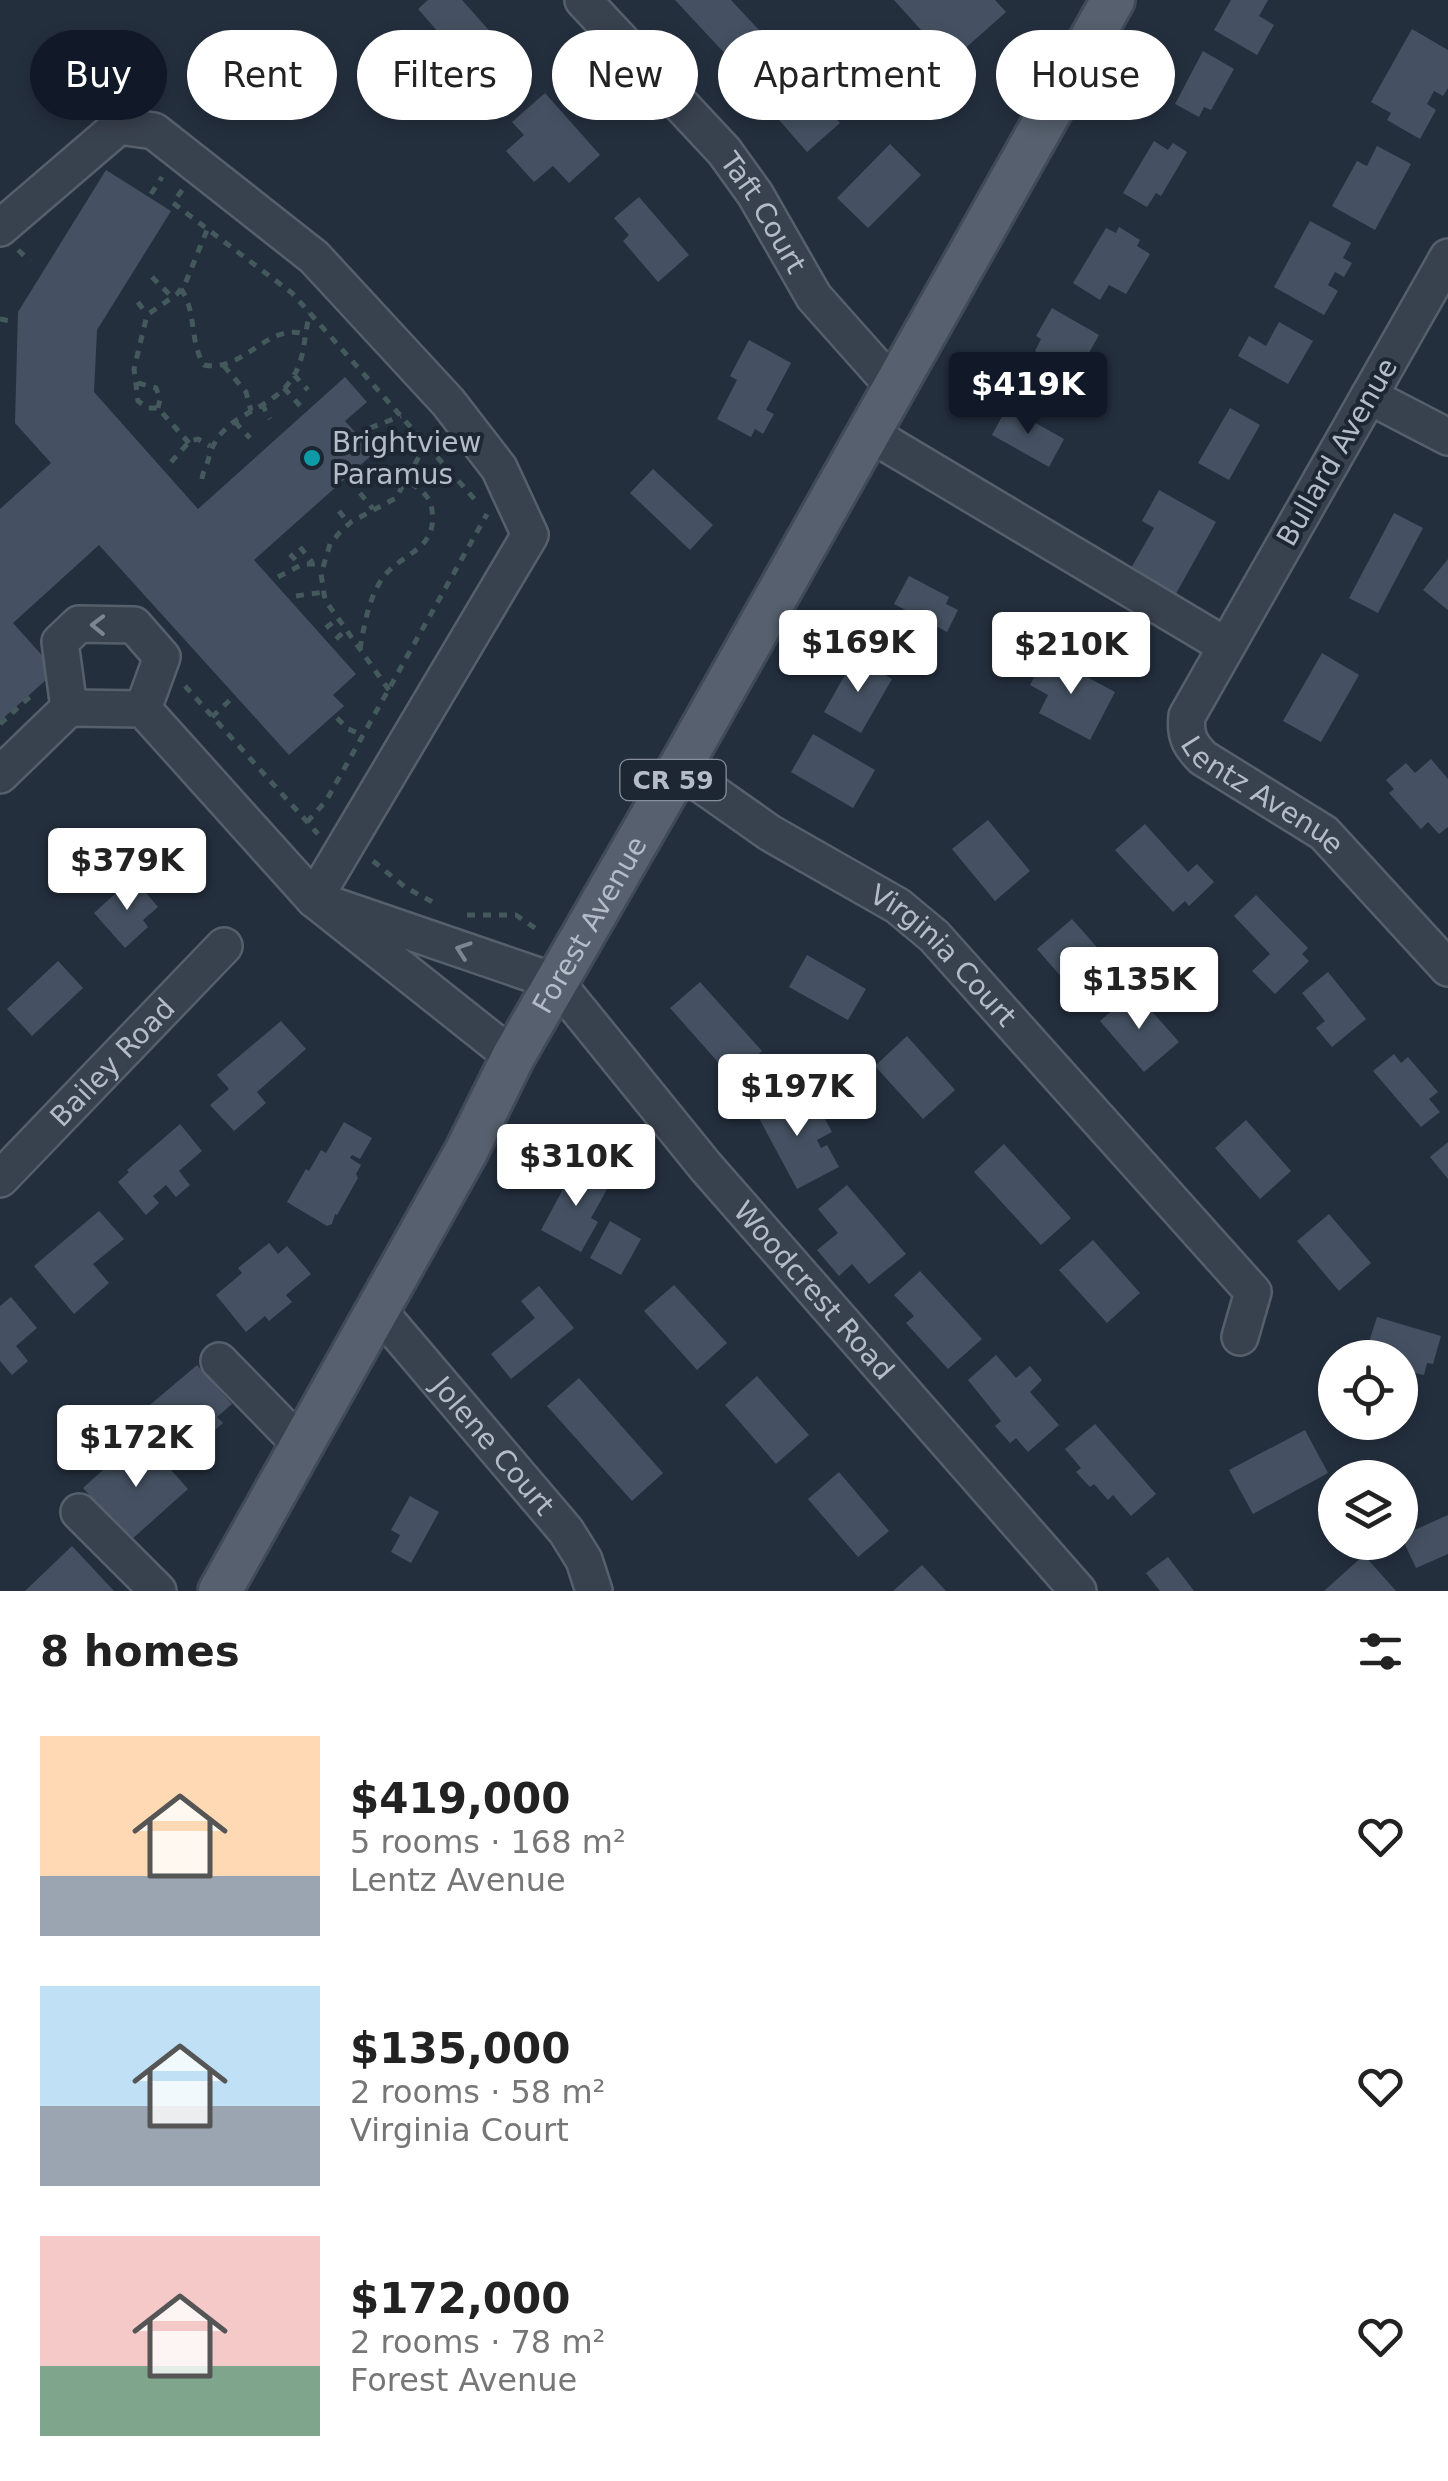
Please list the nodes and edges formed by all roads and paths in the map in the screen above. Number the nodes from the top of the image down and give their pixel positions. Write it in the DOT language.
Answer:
graph roads {
  1 [pos="583,0"];
  2 [pos="1112,0"];
  3 [pos="188,182"];
  4 [pos="0,228"];
  5 [pos="207,229"];
  6 [pos="1448,257"];
  7 [pos="152,277"];
  8 [pos="181,290"];
  9 [pos="172,298"];
  10 [pos="138,302"];
  11 [pos="310,313"];
  12 [pos="147,315"];
  13 [pos="0,319"];
  14 [pos="11,321"];
  15 [pos="305,334"];
  16 [pos="224,366"];
  17 [pos="294,376"];
  18 [pos="138,383"];
  19 [pos="284,388"];
  20 [pos="895,388"];
  21 [pos="308,390"];
  22 [pos="1369,396"];
  23 [pos="262,404"];
  24 [pos="158,408"];
  25 [pos="303,409"];
  26 [pos="252,410"];
  27 [pos="401,416"];
  28 [pos="270,419"];
  29 [pos="234,421"];
  30 [pos="370,428"];
  31 [pos="869,433"];
  32 [pos="1448,437"];
  33 [pos="250,438"];
  34 [pos="188,443"];
  35 [pos="426,444"];
  36 [pos="210,446"];
  37 [pos="171,462"];
  38 [pos="207,462"];
  39 [pos="213,470"];
  40 [pos="202,479"];
  41 [pos="408,482"];
  42 [pos="360,493"];
  43 [pos="373,509"];
  44 [pos="339,510"];
  45 [pos="349,524"];
  46 [pos="300,547"];
  47 [pos="290,554"];
  48 [pos="312,562"];
  49 [pos="324,564"];
  50 [pos="300,566"];
  51 [pos="278,577"];
  52 [pos="324,592"];
  53 [pos="296,596"];
  54 [pos="338,618"];
  55 [pos="326,628"];
  56 [pos="346,630"];
  57 [pos="336,639"];
  58 [pos="1226,646"];
  59 [pos="360,649"];
  60 [pos="179,680"];
  61 [pos="389,690"];
  62 [pos="232,698"];
  63 [pos="68,708"];
  64 [pos="143,708"];
  65 [pos="212,717"];
  66 [pos="337,718"];
  67 [pos="364,735"];
  68 [pos="680,769"];
  69 [pos="0,776"];
  70 [pos="307,822"];
  71 [pos="318,835"];
  72 [pos="367,858"];
  73 [pos="314,899"];
  74 [pos="446,909"];
  75 [pos="458,912"];
  76 [pos="535,928"];
  77 [pos="224,946"];
  78 [pos="1448,968"];
  79 [pos="556,982"];
  80 [pos="513,1056"];
  81 [pos="0,1179"];
  82 [pos="378,1310"];
  83 [pos="1240,1337"];
  84 [pos="219,1362"];
  85 [pos="302,1445"];
  86 [pos="79,1512"];
  87 [pos="158,1591"];
  88 [pos="220,1591"];
  89 [pos="594,1591"];
  90 [pos="1078,1591"];
  1 -- 20 [label="street, Taft Court"];
  2 -- 20 [label="main road, Forest Avenue / CR 59"];
  3 -- 5 [label="path"];
  4 -- 73 [label="street"];
  5 -- 8 [label="path"];
  5 -- 11 [label="path"];
  6 -- 22 [label="street, Bullard Avenue"];
  7 -- 9 [label="path"];
  8 -- 9 [label="path"];
  8 -- 16 [label="path"];
  9 -- 12 [label="path"];
  10 -- 12 [label="path"];
  11 -- 15 [label="path"];
  11 -- 27 [label="path"];
  12 -- 18 [label="path"];
  13 -- 14 [label="path"];
  15 -- 16 [label="path"];
  15 -- 17 [label="path"];
  16 -- 26 [label="path"];
  17 -- 19 [label="path"];
  17 -- 21 [label="path"];
  18 -- 24 [label="path"];
  18 -- 24 [label="path"];
  19 -- 23 [label="path"];
  19 -- 25 [label="path"];
  20 -- 31 [label="main road, Forest Avenue / CR 59"];
  22 -- 32 [label="street"];
  22 -- 58 [label="street, Bullard Avenue"];
  23 -- 26 [label="path"];
  23 -- 28 [label="path"];
  24 -- 34 [label="path"];
  26 -- 29 [label="path"];
  27 -- 30 [label="path"];
  27 -- 35 [label="path"];
  29 -- 33 [label="path"];
  29 -- 36 [label="path"];
  31 -- 58 [label="street"];
  31 -- 68 [label="main road, Forest Avenue / CR 59"];
  34 -- 36 [label="path"];
  34 -- 37 [label="path"];
  35 -- 41 [label="path"];
  35 -- 61 [label="path"];
  36 -- 38 [label="path"];
  38 -- 39 [label="path"];
  38 -- 40 [label="path"];
  41 -- 43 [label="path"];
  41 -- 59 [label="path"];
  42 -- 43 [label="path"];
  43 -- 45 [label="path"];
  44 -- 45 [label="path"];
  45 -- 49 [label="path"];
  46 -- 48 [label="path"];
  47 -- 50 [label="path"];
  48 -- 49 [label="path"];
  48 -- 50 [label="path"];
  49 -- 52 [label="path"];
  50 -- 51 [label="path"];
  52 -- 53 [label="path"];
  52 -- 54 [label="path"];
  54 -- 55 [label="path"];
  54 -- 56 [label="path"];
  56 -- 57 [label="path"];
  56 -- 59 [label="path"];
  58 -- 78 [label="street, Lentz Avenue"];
  59 -- 61 [label="path"];
  60 -- 65 [label="path"];
  61 -- 67 [label="path"];
  62 -- 65 [label="path"];
  63 -- 64 [label="street"];
  64 -- 63 [label="street, one-way"];
  63 -- 69 [label="street"];
  64 -- 73 [label="street"];
  65 -- 70 [label="path"];
  66 -- 67 [label="path"];
  67 -- 70 [label="path"];
  68 -- 79 [label="main road, Forest Avenue / CR 59"];
  68 -- 83 [label="street, Virginia Court"];
  70 -- 71 [label="path"];
  72 -- 74 [label="path"];
  79 -- 73 [label="street, one-way"];
  73 -- 80 [label="street"];
  75 -- 76 [label="path"];
  77 -- 81 [label="street, Bailey Road"];
  79 -- 80 [label="main road, Forest Avenue / CR 59"];
  79 -- 90 [label="street, Woodcrest Road"];
  80 -- 82 [label="main road, Forest Avenue / CR 59"];
  82 -- 85 [label="main road, Forest Avenue / CR 59"];
  82 -- 89 [label="street, Jolene Court"];
  84 -- 85 [label="street"];
  85 -- 88 [label="main road, Forest Avenue / CR 59"];
  86 -- 87 [label="street"];
}
